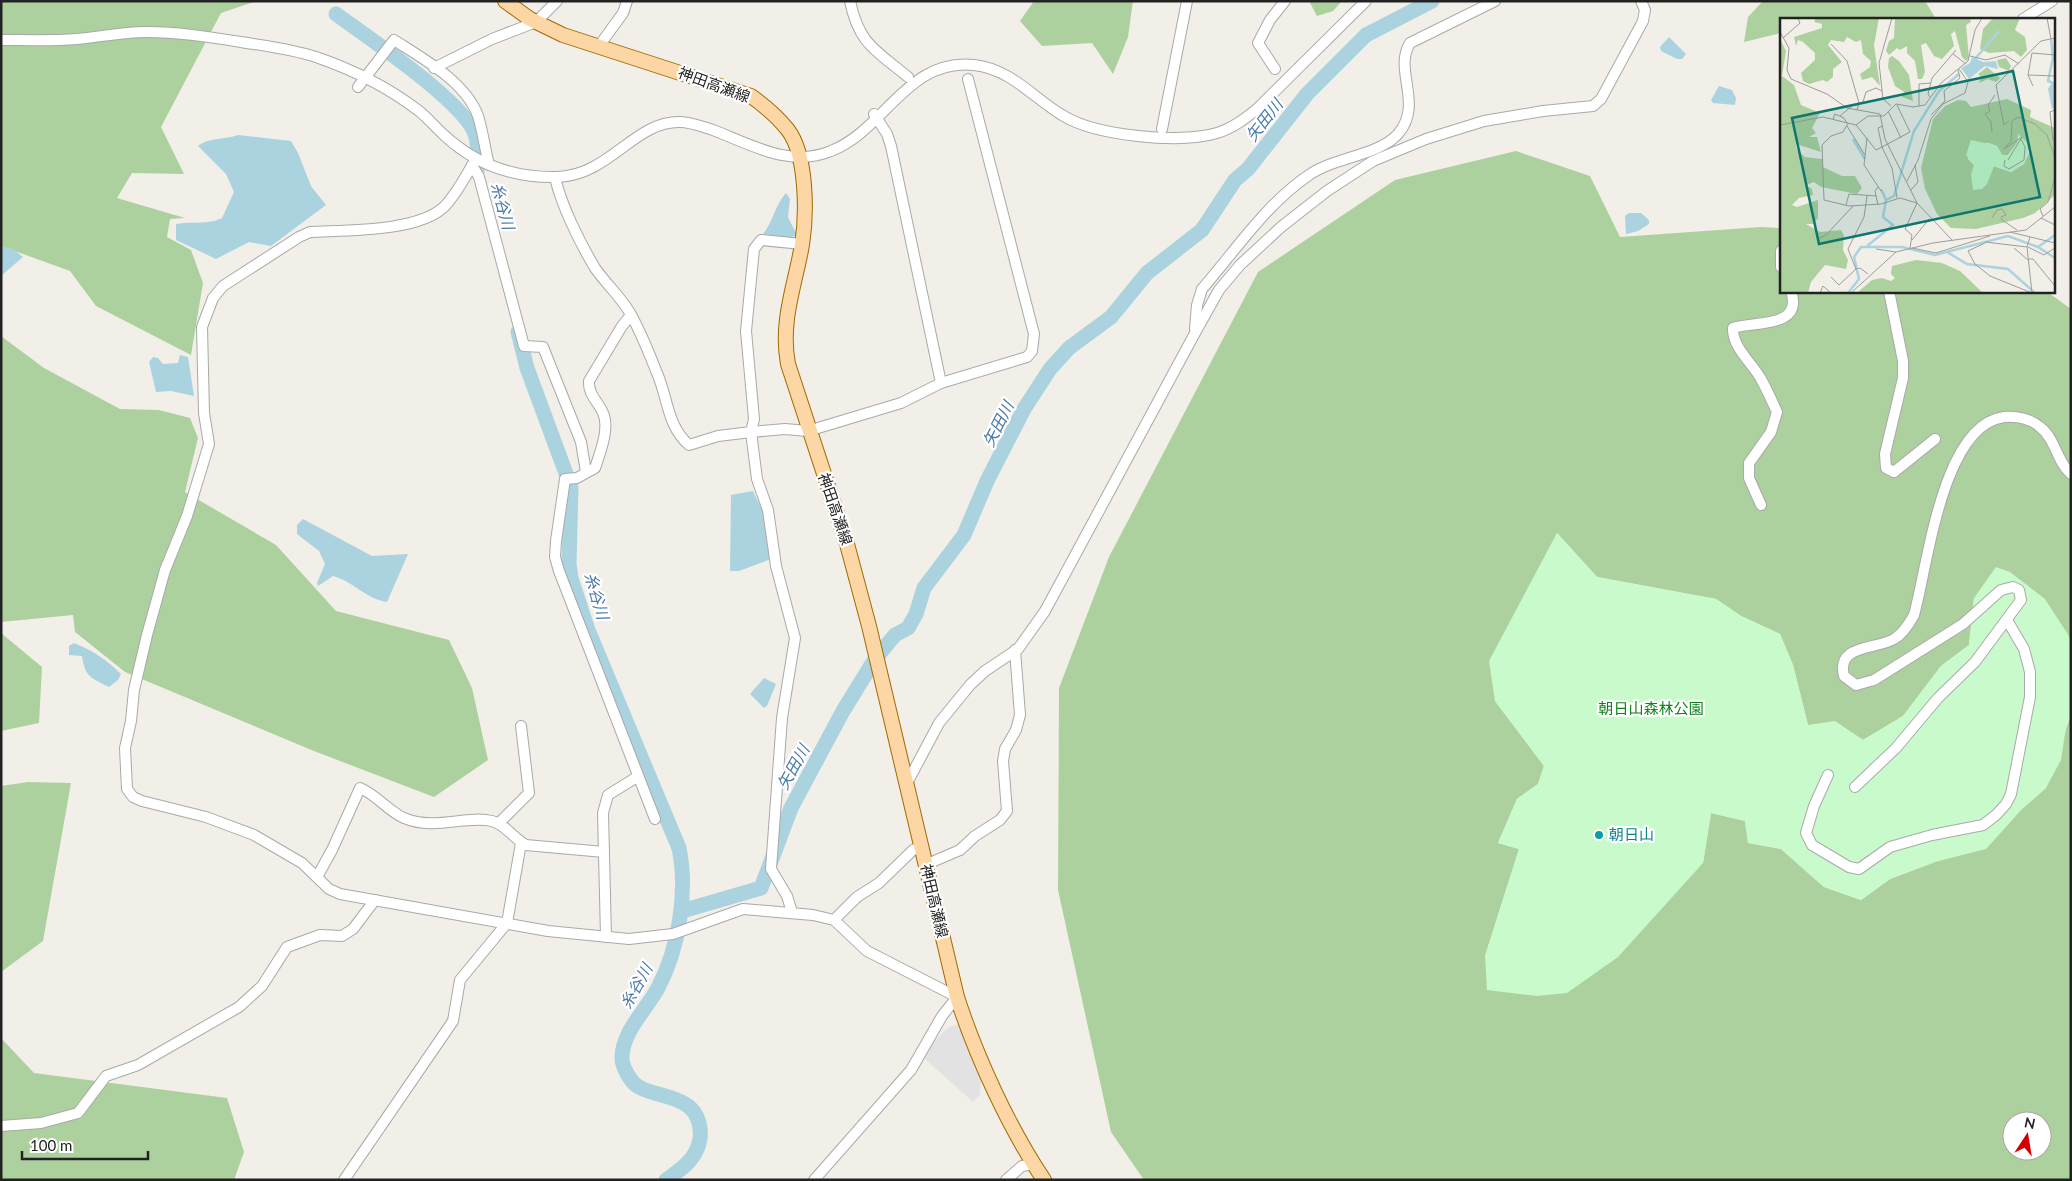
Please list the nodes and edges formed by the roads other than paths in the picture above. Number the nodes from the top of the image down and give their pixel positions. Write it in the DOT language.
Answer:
graph roads {
  1 [pos="505,1"];
  2 [pos="557,1"];
  3 [pos="627,1"];
  4 [pos="850,1"];
  5 [pos="1188,1"];
  6 [pos="1285,1"];
  7 [pos="1366,1"];
  8 [pos="1495,1"];
  9 [pos="1641,1"];
  10 [pos="2052,1"];
  11 [pos="2025,18"];
  12 [pos="536,22"];
  13 [pos="1,40"];
  14 [pos="598,46"];
  15 [pos="434,68"];
  16 [pos="1275,69"];
  17 [pos="908,78"];
  18 [pos="968,79"];
  19 [pos="362,83"];
  20 [pos="875,116"];
  21 [pos="1162,129"];
  22 [pos="800,156"];
  23 [pos="474,162"];
  24 [pos="489,165"];
  25 [pos="555,177"];
  26 [pos="802,244"];
  27 [pos="1791,292"];
  28 [pos="1889,292"];
  29 [pos="631,315"];
  30 [pos="1195,333"];
  31 [pos="941,383"];
  32 [pos="808,431"];
  33 [pos="751,432"];
  34 [pos="1935,439"];
  35 [pos="586,472"];
  36 [pos="2071,474"];
  37 [pos="1761,505"];
  38 [pos="2007,620"];
  39 [pos="1015,650"];
  40 [pos="521,726"];
  41 [pos="1828,775"];
  42 [pos="637,777"];
  43 [pos="906,785"];
  44 [pos="1856,786"];
  45 [pos="655,819"];
  46 [pos="499,824"];
  47 [pos="521,842"];
  48 [pos="921,848"];
  49 [pos="604,852"];
  50 [pos="925,865"];
  51 [pos="317,877"];
  52 [pos="375,900"];
  53 [pos="792,912"];
  54 [pos="834,920"];
  55 [pos="507,923"];
  56 [pos="606,937"];
  57 [pos="956,997"];
  58 [pos="1,1126"];
  59 [pos="1034,1164"];
  60 [pos="344,1180"];
  61 [pos="814,1180"];
  62 [pos="1006,1180"];
  63 [pos="1044,1180"];
  1 -- 12 [label="main road, 神田高瀬線"];
  2 -- 12 [label="street"];
  3 -- 14 [label="street"];
  4 -- 17 [label="street"];
  5 -- 21 [label="street"];
  6 -- 16 [label="street"];
  7 -- 20 [label="street"];
  8 -- 30 [label="street"];
  9 -- 30 [label="street"];
  10 -- 11 [label="street"];
  12 -- 14 [label="main road, 神田高瀬線"];
  12 -- 15 [label="street"];
  13 -- 19 [label="street"];
  14 -- 22 [label="main road, 神田高瀬線"];
  15 -- 19 [label="street"];
  15 -- 24 [label="street"];
  18 -- 31 [label="street"];
  19 -- 23 [label="street"];
  20 -- 22 [label="street"];
  20 -- 31 [label="street"];
  22 -- 25 [label="street"];
  22 -- 26 [label="main road, 神田高瀬線"];
  23 -- 24 [label="street"];
  23 -- 35 [label="street"];
  23 -- 51 [label="street"];
  24 -- 25 [label="street"];
  25 -- 29 [label="street"];
  26 -- 32 [label="main road, 神田高瀬線"];
  26 -- 33 [label="street"];
  27 -- 37 [label="street"];
  28 -- 34 [label="street"];
  29 -- 33 [label="street"];
  29 -- 35 [label="street"];
  30 -- 39 [label="street"];
  31 -- 32 [label="street"];
  32 -- 33 [label="street"];
  32 -- 43 [label="main road, 神田高瀬線"];
  33 -- 53 [label="street"];
  35 -- 42 [label="street"];
  36 -- 38 [label="street"];
  38 -- 41 [label="street"];
  38 -- 44 [label="street"];
  39 -- 43 [label="street"];
  39 -- 50 [label="street"];
  40 -- 46 [label="street"];
  42 -- 45 [label="street"];
  42 -- 49 [label="street"];
  43 -- 48 [label="main road, 神田高瀬線"];
  46 -- 47 [label="street"];
  46 -- 51 [label="street"];
  47 -- 49 [label="street"];
  47 -- 55 [label="street"];
  48 -- 50 [label="main road, 神田高瀬線"];
  48 -- 54 [label="street"];
  49 -- 56 [label="street"];
  50 -- 57 [label="main road, 神田高瀬線"];
  51 -- 52 [label="street"];
  52 -- 55 [label="street"];
  52 -- 58 [label="street"];
  53 -- 54 [label="street"];
  53 -- 56 [label="street"];
  54 -- 57 [label="street"];
  55 -- 56 [label="street"];
  55 -- 60 [label="street"];
  57 -- 59 [label="main road, 神田高瀬線"];
  57 -- 61 [label="street"];
  59 -- 62 [label="street"];
  59 -- 63 [label="main road, 神田高瀬線"];
}
